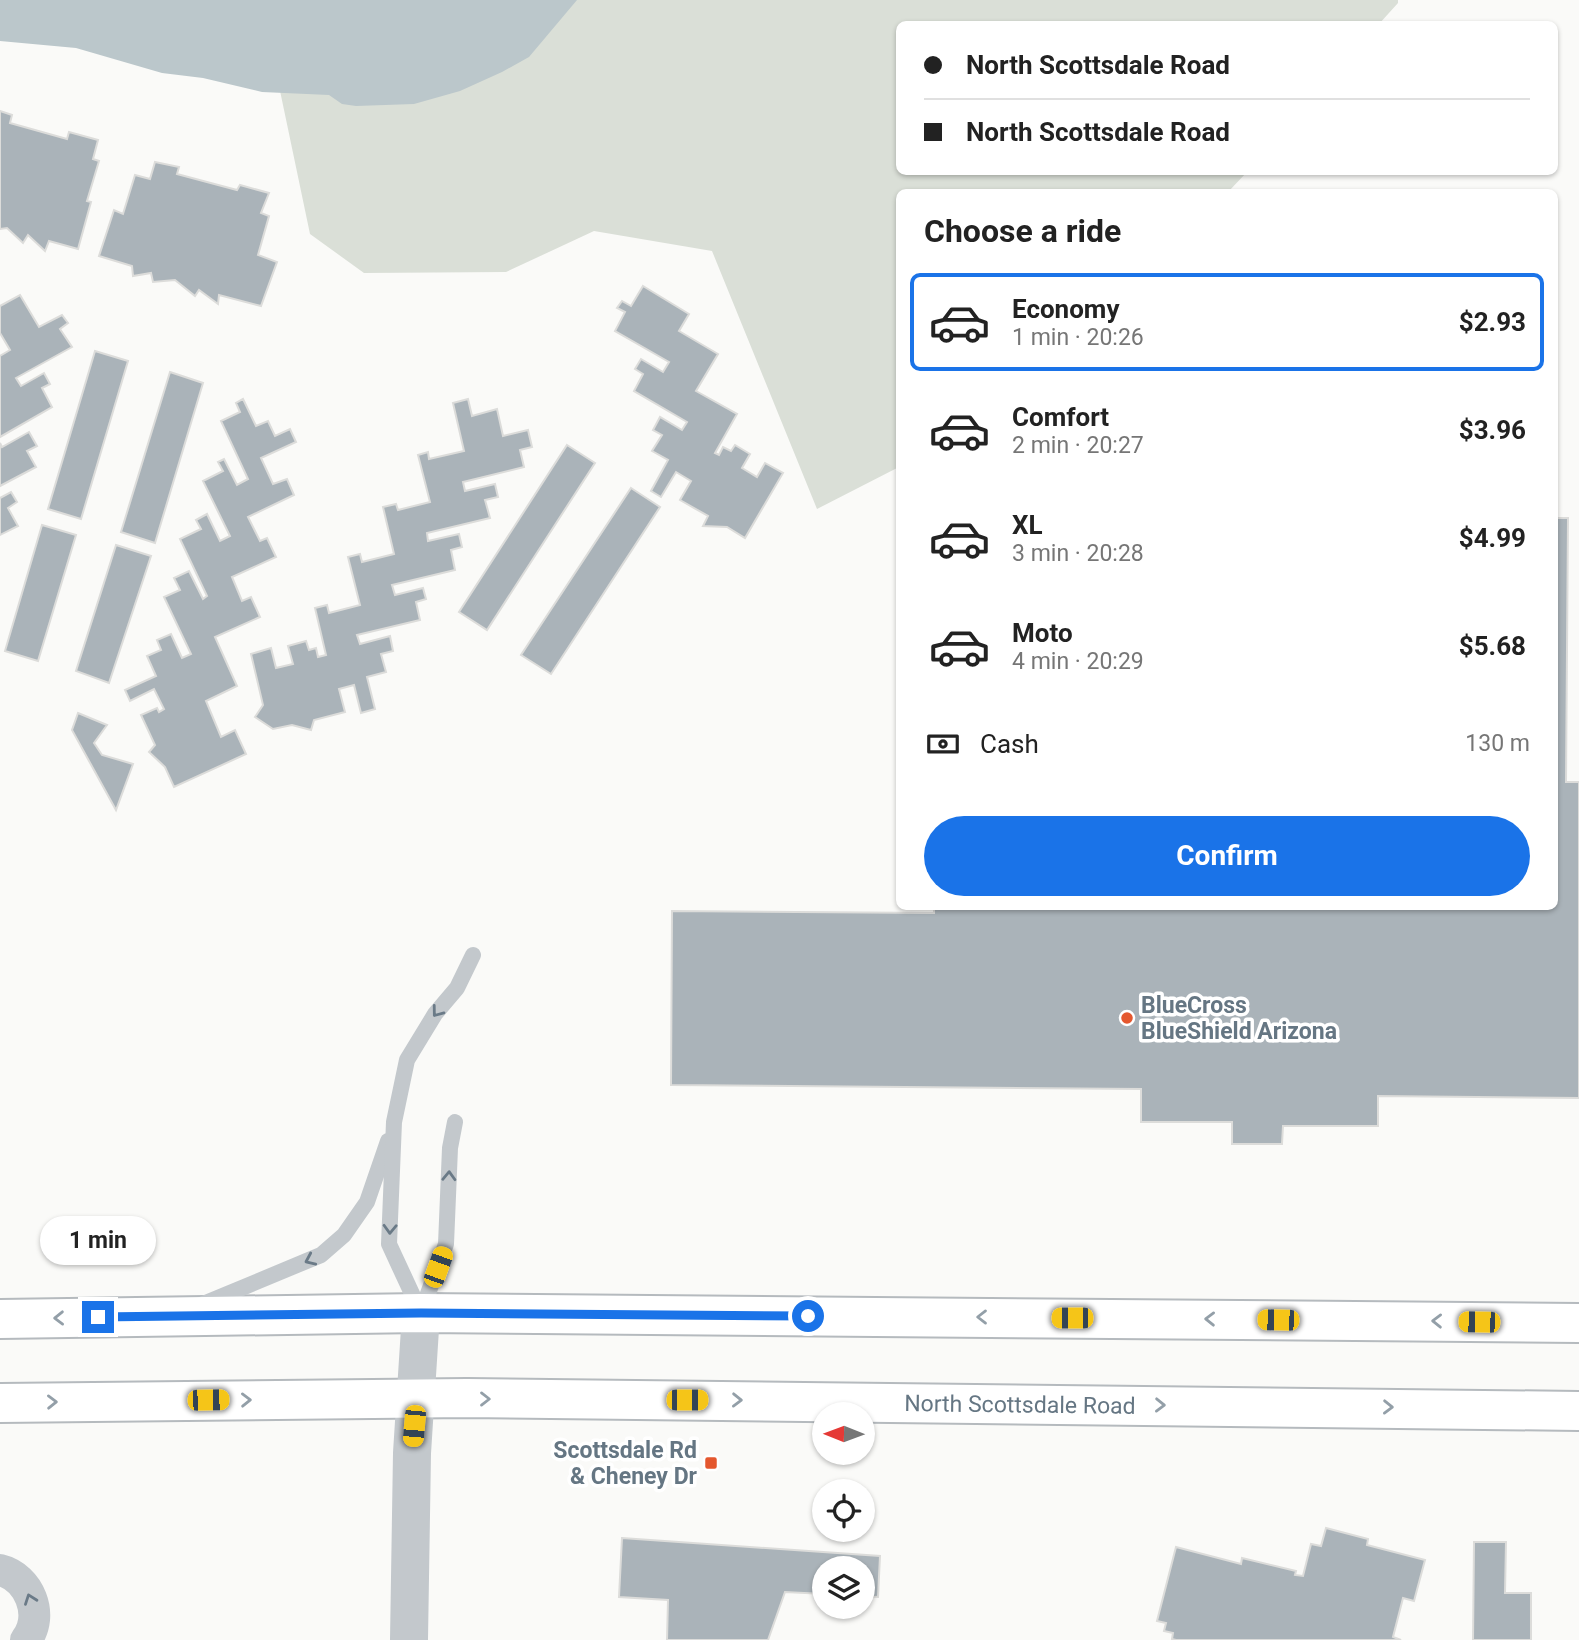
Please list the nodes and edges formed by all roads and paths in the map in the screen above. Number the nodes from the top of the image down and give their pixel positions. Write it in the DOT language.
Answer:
graph roads {
  1 [pos="472,955"];
  2 [pos="394,1122"];
  3 [pos="455,1122"];
  4 [pos="421,1313"];
  5 [pos="172,1316"];
  6 [pos="0,1319"];
  7 [pos="1579,1323"];
  8 [pos="416,1399"];
  9 [pos="0,1403"];
  10 [pos="1579,1411"];
  11 [pos="0,1570"];
  12 [pos="26,1640"];
  13 [pos="409,1640"];
  1 -- 2 [label="lane, one-way"];
  2 -- 4 [label="lane, one-way"];
  2 -- 5 [label="lane, one-way"];
  4 -- 3 [label="lane, one-way"];
  4 -- 5 [label="main road"];
  7 -- 4 [label="main road, one-way"];
  4 -- 8 [label="street"];
  5 -- 6 [label="main road, one-way"];
  9 -- 8 [label="main road, North Scottsdale Road, one-way"];
  8 -- 10 [label="main road, North Scottsdale Road, one-way"];
  8 -- 13 [label="street"];
  12 -- 11 [label="street, one-way"];
}
